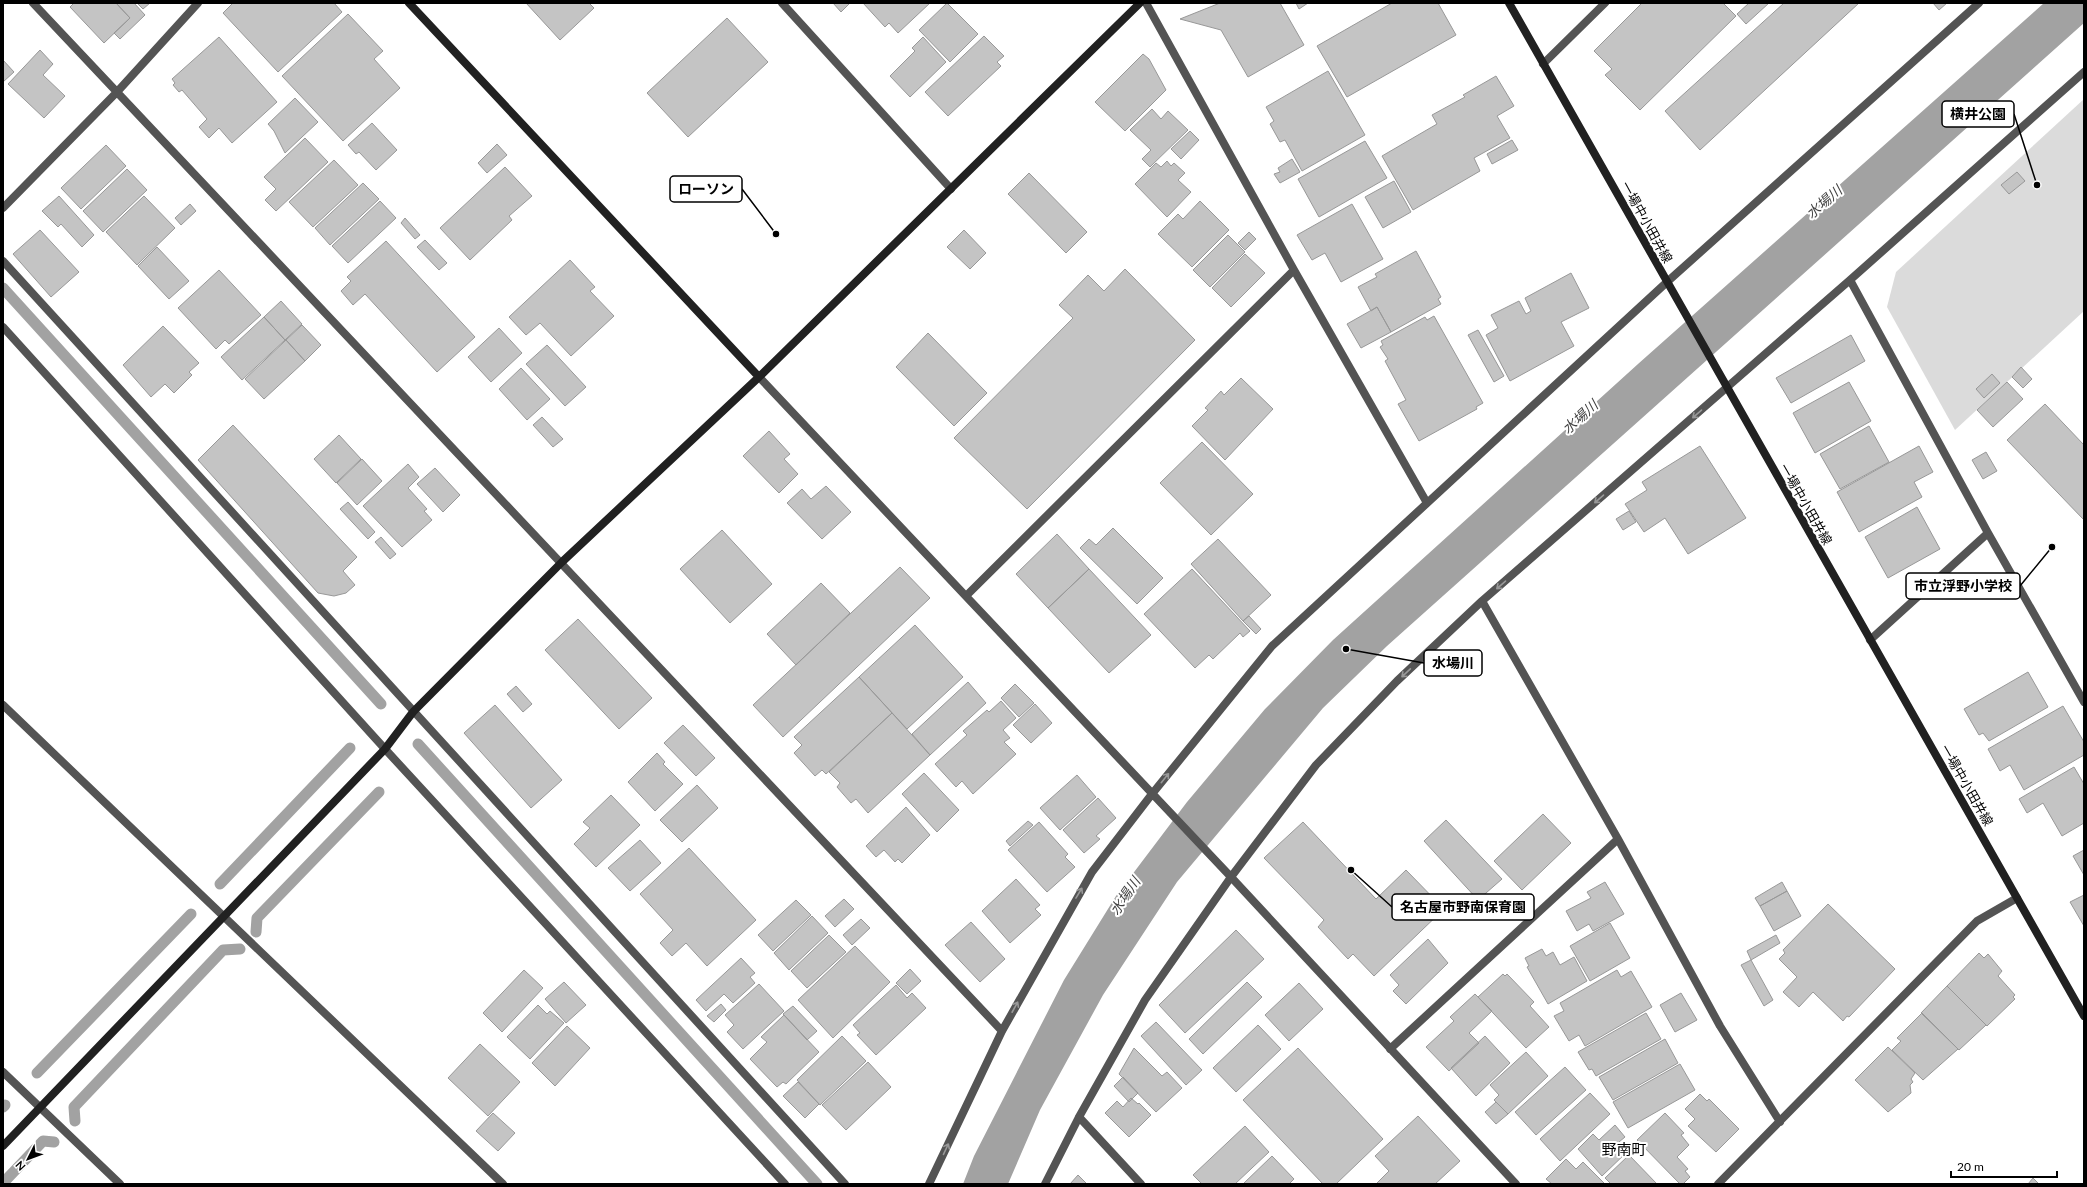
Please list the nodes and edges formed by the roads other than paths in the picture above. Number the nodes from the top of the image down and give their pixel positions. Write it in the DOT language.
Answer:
graph roads {
  1 [pos="33,3"];
  2 [pos="198,3"];
  3 [pos="409,3"];
  4 [pos="782,3"];
  5 [pos="1140,3"];
  6 [pos="1146,3"];
  7 [pos="1509,3"];
  8 [pos="1605,3"];
  9 [pos="1979,3"];
  10 [pos="1544,64"];
  11 [pos="2084,72"];
  12 [pos="117,92"];
  13 [pos="951,189"];
  14 [pos="3,208"];
  15 [pos="3,261"];
  16 [pos="1294,270"];
  17 [pos="1850,280"];
  18 [pos="1667,282"];
  19 [pos="3,327"];
  20 [pos="759,377"];
  21 [pos="1726,388"];
  22 [pos="1427,503"];
  23 [pos="1988,534"];
  24 [pos="562,562"];
  25 [pos="966,596"];
  26 [pos="1482,601"];
  27 [pos="1870,640"];
  28 [pos="2084,702"];
  29 [pos="3,705"];
  30 [pos="414,712"];
  31 [pos="384,749"];
  32 [pos="1154,796"];
  33 [pos="1618,839"];
  34 [pos="1228,874"];
  35 [pos="2017,898"];
  36 [pos="224,916"];
  37 [pos="2084,1016"];
  38 [pos="1002,1031"];
  39 [pos="1390,1049"];
  40 [pos="3,1072"];
  41 [pos="40,1108"];
  42 [pos="1079,1117"];
  43 [pos="1780,1122"];
  44 [pos="3,1146"];
  45 [pos="120,1184"];
  46 [pos="503,1184"];
  47 [pos="785,1184"];
  48 [pos="845,1184"];
  49 [pos="929,1184"];
  50 [pos="1045,1184"];
  51 [pos="1142,1184"];
  52 [pos="1516,1184"];
  53 [pos="1718,1184"];
  1 -- 12 [label="street"];
  2 -- 12 [label="street"];
  3 -- 20 [label="street"];
  4 -- 13 [label="street"];
  5 -- 13 [label="street"];
  6 -- 16 [label="street"];
  7 -- 10 [label="street, 一場中小田井線"];
  8 -- 10 [label="street"];
  9 -- 18 [label="street"];
  10 -- 18 [label="street, 一場中小田井線"];
  11 -- 17 [label="street"];
  12 -- 14 [label="street"];
  12 -- 24 [label="street"];
  13 -- 20 [label="street"];
  15 -- 30 [label="street"];
  16 -- 22 [label="street"];
  16 -- 25 [label="street"];
  17 -- 21 [label="street"];
  17 -- 23 [label="street"];
  18 -- 21 [label="street, 一場中小田井線"];
  18 -- 22 [label="street"];
  19 -- 31 [label="street"];
  20 -- 24 [label="street"];
  20 -- 25 [label="street"];
  21 -- 26 [label="street, one-way"];
  21 -- 27 [label="street, 一場中小田井線"];
  32 -- 22 [label="street, one-way"];
  23 -- 27 [label="street"];
  23 -- 28 [label="street"];
  24 -- 30 [label="street"];
  24 -- 38 [label="street"];
  25 -- 32 [label="street"];
  26 -- 33 [label="street"];
  26 -- 34 [label="street, one-way"];
  27 -- 35 [label="street, 一場中小田井線"];
  29 -- 36 [label="street"];
  30 -- 31 [label="street"];
  30 -- 48 [label="street"];
  31 -- 36 [label="street"];
  31 -- 47 [label="street"];
  32 -- 34 [label="street"];
  38 -- 32 [label="street, one-way"];
  33 -- 39 [label="street"];
  33 -- 43 [label="street"];
  34 -- 39 [label="street"];
  34 -- 42 [label="street"];
  35 -- 37 [label="street, 一場中小田井線"];
  35 -- 43 [label="street"];
  36 -- 41 [label="street"];
  36 -- 46 [label="street"];
  49 -- 38 [label="street, one-way"];
  39 -- 52 [label="street"];
  40 -- 41 [label="street"];
  41 -- 44 [label="street"];
  41 -- 45 [label="street"];
  42 -- 50 [label="street"];
  42 -- 51 [label="street"];
  43 -- 53 [label="street"];
}
